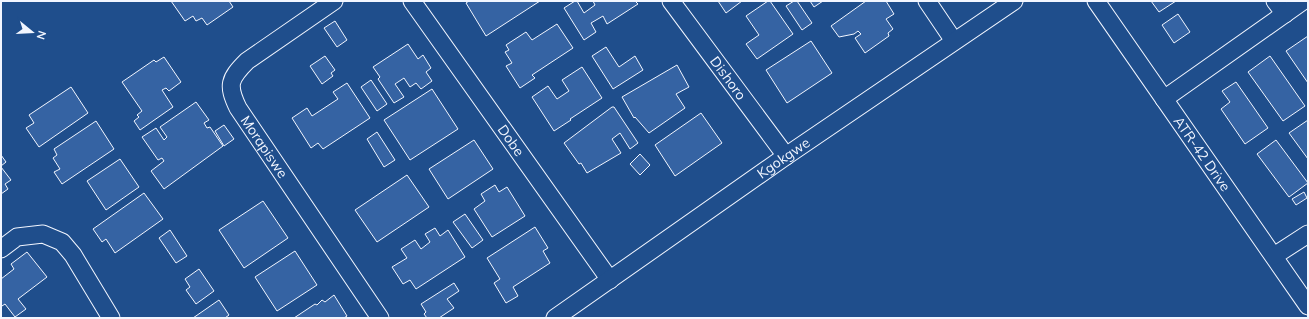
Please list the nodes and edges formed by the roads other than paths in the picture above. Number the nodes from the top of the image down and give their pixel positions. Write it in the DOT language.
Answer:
graph roads {
  1 [pos="334,1"];
  2 [pos="412,1"];
  3 [pos="671,1"];
  4 [pos="927,1"];
  5 [pos="1014,1"];
  6 [pos="1096,1"];
  7 [pos="1304,1"];
  8 [pos="1280,7"];
  9 [pos="954,41"];
  10 [pos="1164,99"];
  11 [pos="786,156"];
  12 [pos="1308,234"];
  13 [pos="1,249"];
  14 [pos="1274,256"];
  15 [pos="610,280"];
  16 [pos="1308,306"];
  17 [pos="111,318"];
  18 [pos="380,318"];
  19 [pos="556,318"];
  1 -- 18 [label="street, Morapiswe"];
  2 -- 15 [label="street, Dobe"];
  3 -- 11 [label="street, Dishoro"];
  4 -- 9 [label="street"];
  5 -- 9 [label="street, Kgokgwe"];
  6 -- 10 [label="street, ATR-42 Drive"];
  7 -- 8 [label="street"];
  8 -- 10 [label="street"];
  9 -- 11 [label="street, Kgokgwe"];
  10 -- 14 [label="street, ATR-42 Drive"];
  11 -- 15 [label="street, Kgokgwe"];
  12 -- 14 [label="street"];
  13 -- 17 [label="street"];
  14 -- 16 [label="street, ATR-42 Drive"];
  15 -- 19 [label="street, Kgokgwe"];
}
